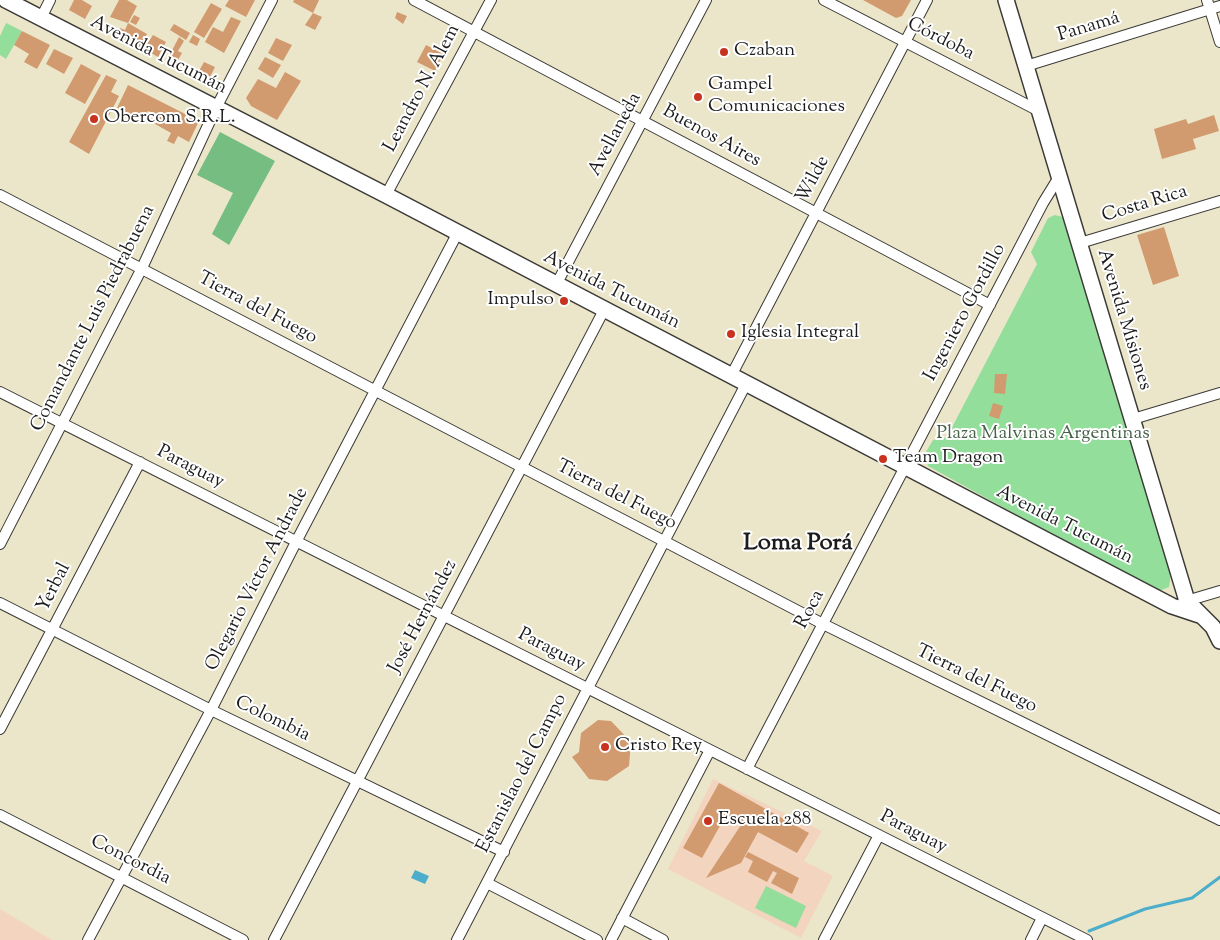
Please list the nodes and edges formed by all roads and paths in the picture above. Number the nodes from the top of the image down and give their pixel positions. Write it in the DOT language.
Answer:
graph roads {
  1 [pos="6,0"];
  2 [pos="50,0"];
  3 [pos="272,0"];
  4 [pos="414,0"];
  5 [pos="491,0"];
  6 [pos="706,0"];
  7 [pos="824,0"];
  8 [pos="927,0"];
  9 [pos="1006,0"];
  10 [pos="1212,5"];
  11 [pos="41,18"];
  12 [pos="475,30"];
  13 [pos="906,42"];
  14 [pos="1220,42"];
  15 [pos="1026,66"];
  16 [pos="216,108"];
  17 [pos="1039,111"];
  18 [pos="644,120"];
  19 [pos="1059,177"];
  20 [pos="0,195"];
  21 [pos="386,195"];
  22 [pos="1220,200"];
  23 [pos="815,214"];
  24 [pos="457,234"];
  25 [pos="1080,244"];
  26 [pos="142,268"];
  27 [pos="556,285"];
  28 [pos="990,305"];
  29 [pos="604,310"];
  30 [pos="731,376"];
  31 [pos="746,384"];
  32 [pos="375,391"];
  33 [pos="0,392"];
  34 [pos="1220,393"];
  35 [pos="1133,420"];
  36 [pos="61,422"];
  37 [pos="140,462"];
  38 [pos="905,467"];
  39 [pos="522,468"];
  40 [pos="663,541"];
  41 [pos="296,542"];
  42 [pos="0,544"];
  43 [pos="1220,591"];
  44 [pos="1187,601"];
  45 [pos="0,603"];
  46 [pos="1172,606"];
  47 [pos="1199,615"];
  48 [pos="444,616"];
  49 [pos="823,624"];
  50 [pos="52,630"];
  51 [pos="1220,641"];
  52 [pos="586,688"];
  53 [pos="211,710"];
  54 [pos="0,729"];
  55 [pos="710,750"];
  56 [pos="747,769"];
  57 [pos="356,780"];
  58 [pos="0,815"];
  59 [pos="1220,820"];
  60 [pos="879,836"];
  61 [pos="504,852"];
  62 [pos="121,876"];
  63 [pos="487,883"];
  64 [pos="622,918"];
  65 [pos="1042,918"];
  66 [pos="88,940"];
  67 [pos="243,940"];
  68 [pos="274,940"];
  69 [pos="457,940"];
  70 [pos="598,940"];
  71 [pos="610,940"];
  72 [pos="663,940"];
  73 [pos="824,940"];
  74 [pos="1031,940"];
  75 [pos="1087,940"];
  1 -- 11 [label="main road, Avenida Tucumán"];
  2 -- 11 [label="street"];
  3 -- 16 [label="street, Comandante Luis Piedrabuena"];
  4 -- 12 [label="street, Buenos Aires"];
  5 -- 12 [label="street, Leandro N. Alem"];
  6 -- 18 [label="street, Avellaneda"];
  7 -- 13 [label="street, Córdoba"];
  8 -- 13 [label="street, Wilde"];
  9 -- 15 [label="main road, Avenida Misiones"];
  10 -- 14 [label="street"];
  10 -- 15 [label="street, Panamá"];
  11 -- 16 [label="main road, Avenida Tucumán"];
  12 -- 18 [label="street, Buenos Aires"];
  12 -- 21 [label="street, Leandro N. Alem"];
  13 -- 17 [label="street, Córdoba"];
  13 -- 23 [label="street, Wilde"];
  15 -- 17 [label="main road, Avenida Misiones"];
  16 -- 21 [label="main road, Avenida Tucumán"];
  16 -- 26 [label="street, Comandante Luis Piedrabuena"];
  17 -- 19 [label="main road, Avenida Misiones"];
  18 -- 23 [label="street, Buenos Aires"];
  18 -- 27 [label="street, Avellaneda"];
  19 -- 25 [label="main road, Avenida Misiones"];
  19 -- 28 [label="street, Ingeniero Gordillo"];
  20 -- 26 [label="street, Tierra del Fuego"];
  21 -- 24 [label="main road, Avenida Tucumán"];
  22 -- 25 [label="street, Costa Rica"];
  23 -- 28 [label="street, Buenos Aires"];
  23 -- 30 [label="street, Wilde"];
  24 -- 27 [label="main road, Avenida Tucumán"];
  24 -- 32 [label="street, Olegario Víctor Andrade"];
  25 -- 35 [label="main road, Avenida Misiones"];
  26 -- 32 [label="street, Tierra del Fuego"];
  26 -- 36 [label="street, Comandante Luis Piedrabuena"];
  27 -- 29 [label="main road, Avenida Tucumán"];
  28 -- 38 [label="street, Ingeniero Gordillo"];
  29 -- 30 [label="main road, Avenida Tucumán"];
  29 -- 39 [label="street, José Hernández"];
  30 -- 31 [label="main road, Avenida Tucumán"];
  31 -- 38 [label="main road, Avenida Tucumán"];
  31 -- 40 [label="street, Estanislao del Campo"];
  32 -- 39 [label="street, Tierra del Fuego"];
  32 -- 41 [label="street, Olegario Víctor Andrade"];
  33 -- 36 [label="street, Paraguay"];
  34 -- 35 [label="street"];
  35 -- 44 [label="main road, Avenida Misiones"];
  36 -- 37 [label="street, Paraguay"];
  36 -- 42 [label="street, Comandante Luis Piedrabuena"];
  37 -- 41 [label="street, Paraguay"];
  37 -- 50 [label="street, Yerbal"];
  38 -- 46 [label="main road, Avenida Tucumán"];
  38 -- 49 [label="street, Roca"];
  39 -- 40 [label="street, Tierra del Fuego"];
  39 -- 48 [label="street, José Hernández"];
  40 -- 49 [label="street, Tierra del Fuego"];
  40 -- 52 [label="street, Estanislao del Campo"];
  41 -- 48 [label="street, Paraguay"];
  41 -- 53 [label="street, Olegario Víctor Andrade"];
  43 -- 44 [label="street"];
  44 -- 46 [label="street"];
  44 -- 47 [label="main road, Avenida Misiones"];
  45 -- 50 [label="street, Colombia"];
  46 -- 47 [label="main road, Avenida Tucumán"];
  47 -- 51 [label="main road, Avenida Misiones"];
  48 -- 52 [label="street, Paraguay"];
  48 -- 57 [label="street, José Hernández"];
  49 -- 56 [label="street, Roca"];
  49 -- 59 [label="street, Tierra del Fuego"];
  50 -- 53 [label="street, Colombia"];
  50 -- 54 [label="street, Yerbal"];
  52 -- 55 [label="street, Paraguay"];
  52 -- 61 [label="street, Estanislao del Campo"];
  53 -- 57 [label="street, Colombia"];
  53 -- 62 [label="street, Olegario Víctor Andrade"];
  55 -- 56 [label="street, Paraguay"];
  55 -- 64 [label="street"];
  56 -- 60 [label="street, Paraguay"];
  57 -- 61 [label="street, Colombia"];
  57 -- 68 [label="street, José Hernández"];
  58 -- 62 [label="street, Concordia"];
  60 -- 65 [label="street, Paraguay"];
  60 -- 73 [label="street"];
  61 -- 63 [label="street, Estanislao del Campo"];
  62 -- 66 [label="street, Olegario Víctor Andrade"];
  62 -- 67 [label="street, Concordia"];
  63 -- 69 [label="street, Estanislao del Campo"];
  63 -- 70 [label="street"];
  64 -- 71 [label="street"];
  64 -- 72 [label="street"];
  65 -- 74 [label="street"];
  65 -- 75 [label="street, Paraguay"];
}
